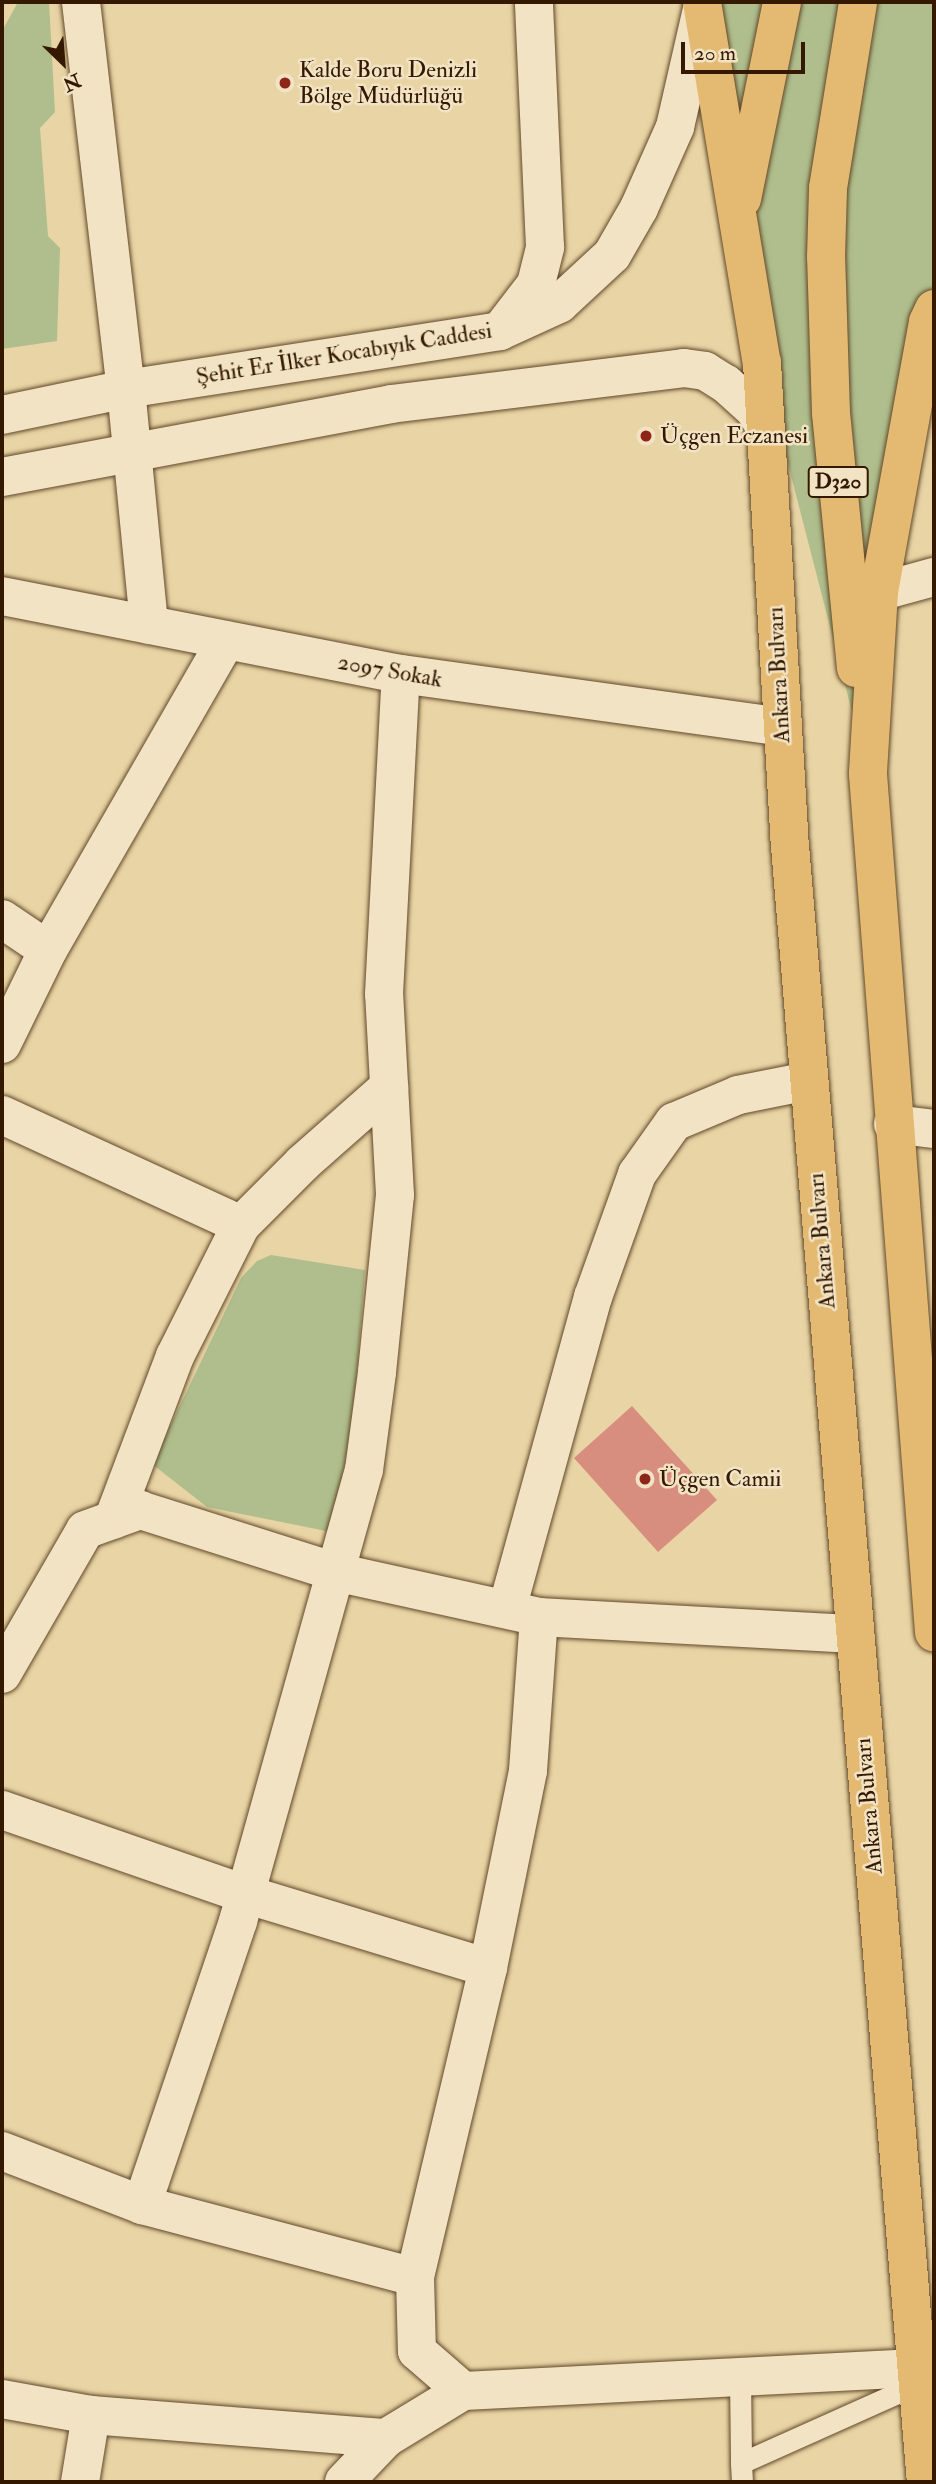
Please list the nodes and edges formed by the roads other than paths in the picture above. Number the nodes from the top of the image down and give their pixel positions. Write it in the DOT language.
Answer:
graph roads {
  1 [pos="81,2"];
  2 [pos="534,2"];
  3 [pos="782,2"];
  4 [pos="858,2"];
  5 [pos="702,6"];
  6 [pos="738,222"];
  7 [pos="934,309"];
  8 [pos="500,331"];
  9 [pos="126,389"];
  10 [pos="2,415"];
  11 [pos="765,427"];
  12 [pos="133,454"];
  13 [pos="2,477"];
  14 [pos="934,577"];
  15 [pos="879,592"];
  16 [pos="2,596"];
  17 [pos="149,625"];
  18 [pos="226,641"];
  19 [pos="401,674"];
  20 [pos="782,727"];
  21 [pos="868,774"];
  22 [pos="2,919"];
  23 [pos="48,950"];
  24 [pos="2,1044"];
  25 [pos="808,1081"];
  26 [pos="389,1087"];
  27 [pos="2,1115"];
  28 [pos="892,1124"];
  29 [pos="934,1129"];
  30 [pos="241,1225"];
  31 [pos="113,1520"];
  32 [pos="335,1572"];
  33 [pos="523,1613"];
  34 [pos="934,1632"];
  35 [pos="855,1634"];
  36 [pos="2,1674"];
  37 [pos="2,1810"];
  38 [pos="245,1894"];
  39 [pos="488,1968"];
  40 [pos="2,2151"];
  41 [pos="142,2205"];
  42 [pos="415,2277"];
  43 [pos="917,2376"];
  44 [pos="740,2377"];
  45 [pos="463,2391"];
  46 [pos="2,2399"];
  47 [pos="92,2415"];
  48 [pos="386,2438"];
  49 [pos="742,2473"];
  50 [pos="79,2482"];
  51 [pos="344,2482"];
  52 [pos="926,2482"];
  1 -- 9 [label="street"];
  2 -- 8 [label="street"];
  3 -- 6 [label="main road"];
  4 -- 21 [label="main road, D320"];
  5 -- 6 [label="main road, Ankara Bulvarı"];
  5 -- 8 [label="street, Şehit Er İlker Kocabıyık Caddesi"];
  6 -- 11 [label="main road, Ankara Bulvarı"];
  7 -- 15 [label="main road"];
  8 -- 9 [label="street, Şehit Er İlker Kocabıyık Caddesi"];
  9 -- 10 [label="street, Şehit Er İlker Kocabıyık Caddesi"];
  9 -- 12 [label="street"];
  11 -- 12 [label="street"];
  11 -- 20 [label="main road, Ankara Bulvarı"];
  12 -- 13 [label="street"];
  12 -- 17 [label="street"];
  14 -- 15 [label="street"];
  15 -- 21 [label="main road"];
  16 -- 17 [label="street, 2097 Sokak"];
  17 -- 18 [label="street, 2097 Sokak"];
  18 -- 19 [label="street, 2097 Sokak"];
  18 -- 23 [label="street"];
  19 -- 20 [label="street, 2097 Sokak"];
  19 -- 26 [label="street"];
  20 -- 25 [label="main road, Ankara Bulvarı"];
  21 -- 28 [label="main road"];
  22 -- 23 [label="street"];
  23 -- 24 [label="street"];
  25 -- 33 [label="street"];
  25 -- 35 [label="main road, Ankara Bulvarı"];
  26 -- 30 [label="street"];
  26 -- 32 [label="street"];
  27 -- 30 [label="street"];
  28 -- 29 [label="street"];
  28 -- 34 [label="main road"];
  30 -- 31 [label="street"];
  31 -- 32 [label="street"];
  31 -- 36 [label="street"];
  32 -- 33 [label="street"];
  32 -- 38 [label="street"];
  33 -- 35 [label="street"];
  33 -- 39 [label="street"];
  35 -- 43 [label="main road, Ankara Bulvarı"];
  37 -- 38 [label="street"];
  38 -- 39 [label="street"];
  38 -- 41 [label="street"];
  39 -- 42 [label="street"];
  40 -- 41 [label="street"];
  41 -- 42 [label="street"];
  42 -- 45 [label="street"];
  43 -- 44 [label="street"];
  43 -- 49 [label="lane"];
  43 -- 52 [label="main road, Ankara Bulvarı"];
  44 -- 45 [label="street"];
  44 -- 49 [label="lane"];
  45 -- 48 [label="street"];
  46 -- 47 [label="street"];
  47 -- 48 [label="street"];
  47 -- 50 [label="street"];
  48 -- 51 [label="street"];
}
